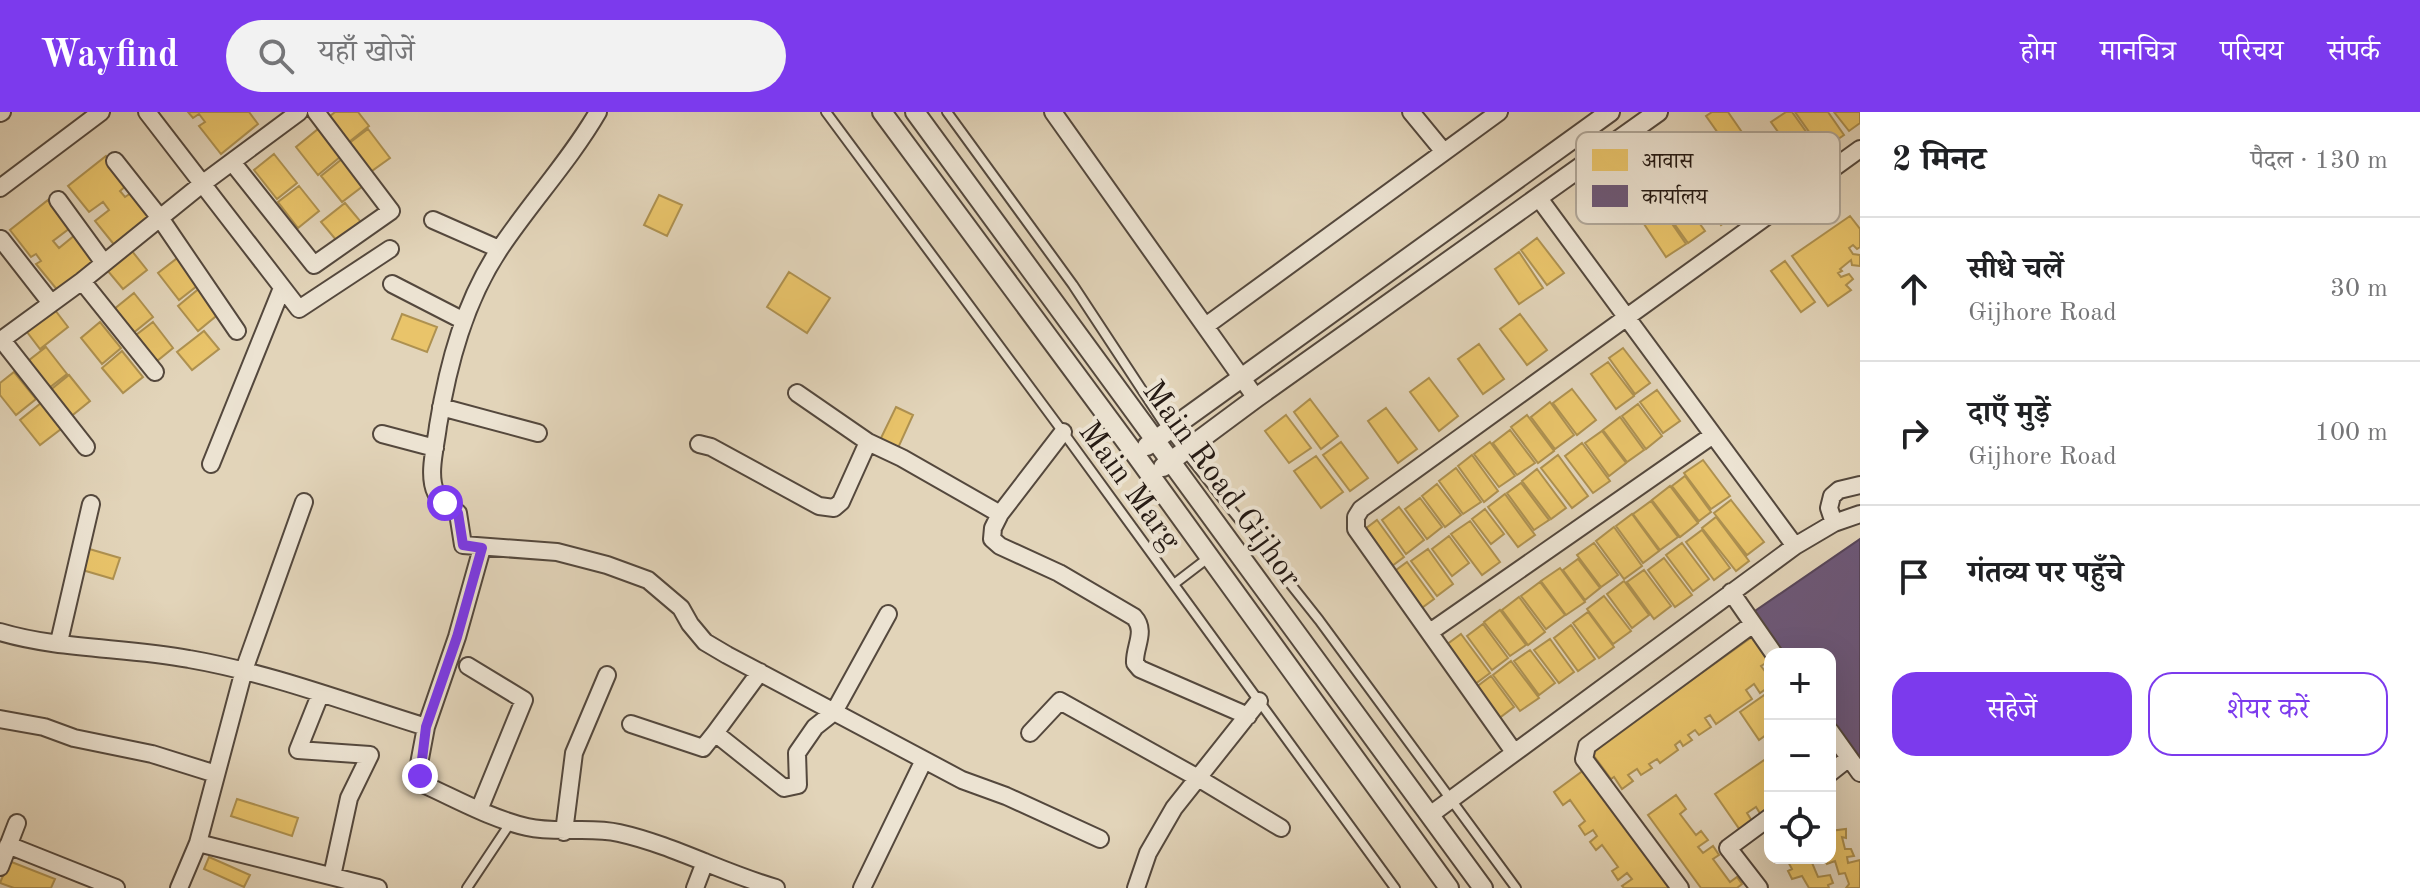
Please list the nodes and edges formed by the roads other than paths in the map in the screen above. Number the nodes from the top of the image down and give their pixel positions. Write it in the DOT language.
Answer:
graph roads {
  1 [pos="101,112"];
  2 [pos="147,112"];
  3 [pos="316,112"];
  4 [pos="598,112"];
  5 [pos="826,112"];
  6 [pos="882,112"];
  7 [pos="915,112"];
  8 [pos="947,112"];
  9 [pos="1053,112"];
  10 [pos="1411,112"];
  11 [pos="1499,112"];
  12 [pos="1610,112"];
  13 [pos="1658,112"];
  14 [pos="288,115"];
  15 [pos="1582,132"];
  16 [pos="1630,132"];
  17 [pos="1576,137"];
  18 [pos="1860,150"];
  19 [pos="1444,152"];
  20 [pos="115,161"];
  21 [pos="232,162"];
  22 [pos="1840,164"];
  23 [pos="1576,170"];
  24 [pos="202,184"];
  25 [pos="0,188"];
  26 [pos="1538,197"];
  27 [pos="58,200"];
  28 [pos="160,218"];
  29 [pos="433,220"];
  30 [pos="1756,224"];
  31 [pos="1,239"];
  32 [pos="390,249"];
  33 [pos="499,249"];
  34 [pos="104,263"];
  35 [pos="82,281"];
  36 [pos="392,284"];
  37 [pos="282,288"];
  38 [pos="51,303"];
  39 [pos="1626,317"];
  40 [pos="464,321"];
  41 [pos="1207,325"];
  42 [pos="237,331"];
  43 [pos="1,340"];
  44 [pos="155,372"];
  45 [pos="1244,378"];
  46 [pos="797,393"];
  47 [pos="1256,398"];
  48 [pos="441,407"];
  49 [pos="1063,432"];
  50 [pos="538,433"];
  51 [pos="382,434"];
  52 [pos="1713,435"];
  53 [pos="1162,436"];
  54 [pos="868,442"];
  55 [pos="699,444"];
  56 [pos="86,447"];
  57 [pos="435,448"];
  58 [pos="1135,454"];
  59 [pos="1177,457"];
  60 [pos="211,464"];
  61 [pos="1150,477"];
  62 [pos="1860,485"];
  63 [pos="304,502"];
  64 [pos="91,504"];
  65 [pos="1000,514"];
  66 [pos="1860,514"];
  67 [pos="1834,523"];
  68 [pos="1795,546"];
  69 [pos="482,548"];
  70 [pos="1209,557"];
  71 [pos="1174,584"];
  72 [pos="1731,592"];
  73 [pos="888,614"];
  74 [pos="1753,624"];
  75 [pos="0,632"];
  76 [pos="1430,632"];
  77 [pos="59,642"];
  78 [pos="1770,648"];
  79 [pos="468,666"];
  80 [pos="244,670"];
  81 [pos="760,672"];
  82 [pos="607,675"];
  83 [pos="320,695"];
  84 [pos="1259,701"];
  85 [pos="834,712"];
  86 [pos="1248,716"];
  87 [pos="0,719"];
  88 [pos="631,724"];
  89 [pos="426,727"];
  90 [pos="715,733"];
  91 [pos="1030,733"];
  92 [pos="1836,740"];
  93 [pos="1514,752"];
  94 [pos="1849,758"];
  95 [pos="924,760"];
  96 [pos="1836,768"];
  97 [pos="1860,773"];
  98 [pos="216,774"];
  99 [pos="1198,778"];
  100 [pos="1452,798"];
  101 [pos="479,810"];
  102 [pos="1430,815"];
  103 [pos="1764,821"];
  104 [pos="511,822"];
  105 [pos="17,823"];
  106 [pos="1281,828"];
  107 [pos="564,832"];
  108 [pos="1100,839"];
  109 [pos="198,843"];
  110 [pos="8,845"];
  111 [pos="705,862"];
  112 [pos="0,867"];
  113 [pos="332,876"];
  114 [pos="116,888"];
  115 [pos="179,888"];
  116 [pos="378,888"];
  117 [pos="467,888"];
  118 [pos="695,888"];
  119 [pos="776,888"];
  120 [pos="862,888"];
  121 [pos="1136,888"];
  122 [pos="1395,888"];
  123 [pos="1449,888"];
  124 [pos="1483,888"];
  125 [pos="1516,888"];
  126 [pos="1680,888"];
  127 [pos="1759,888"];
  1 -- 25 [label="street"];
  2 -- 24 [label="street"];
  3 -- 21 [label="street"];
  4 -- 33 [label="street"];
  5 -- 49 [label="lane, Main Marg"];
  6 -- 58 [label="street, Main Road Gijhor"];
  7 -- 53 [label="street, Main Road Gijhor"];
  8 -- 53 [label="lane"];
  9 -- 41 [label="street"];
  10 -- 19 [label="street"];
  11 -- 19 [label="street"];
  12 -- 15 [label="street"];
  13 -- 16 [label="street"];
  14 -- 21 [label="street"];
  17 -- 45 [label="street"];
  18 -- 22 [label="street"];
  19 -- 41 [label="street"];
  20 -- 28 [label="street"];
  21 -- 24 [label="street"];
  23 -- 26 [label="street"];
  24 -- 28 [label="street"];
  24 -- 37 [label="street"];
  26 -- 39 [label="street"];
  26 -- 47 [label="street"];
  27 -- 34 [label="street"];
  28 -- 34 [label="street"];
  28 -- 42 [label="street"];
  29 -- 33 [label="street"];
  30 -- 39 [label="street"];
  31 -- 38 [label="street"];
  32 -- 37 [label="street"];
  33 -- 40 [label="street"];
  34 -- 35 [label="street"];
  35 -- 38 [label="street"];
  35 -- 44 [label="street"];
  36 -- 40 [label="street"];
  37 -- 60 [label="street"];
  38 -- 43 [label="street"];
  39 -- 52 [label="street"];
  39 -- 76 [label="street"];
  40 -- 48 [label="street"];
  41 -- 45 [label="street"];
  43 -- 56 [label="street"];
  45 -- 47 [label="street"];
  45 -- 53 [label="street"];
  46 -- 54 [label="street"];
  47 -- 59 [label="street"];
  48 -- 50 [label="street"];
  48 -- 57 [label="street"];
  49 -- 65 [label="street"];
  49 -- 71 [label="lane, Main Marg"];
  51 -- 57 [label="street"];
  52 -- 68 [label="street"];
  52 -- 76 [label="street"];
  53 -- 58 [label="street"];
  53 -- 59 [label="street, Main Road Gijhor"];
  54 -- 55 [label="street"];
  54 -- 65 [label="street"];
  57 -- 69 [label="street"];
  58 -- 61 [label="street, Main Road Gijhor"];
  59 -- 61 [label="street"];
  59 -- 100 [label="lane"];
  59 -- 102 [label="street, Main Road Gijhor"];
  61 -- 70 [label="street, Main Road Gijhor"];
  62 -- 67 [label="street"];
  63 -- 80 [label="street"];
  64 -- 77 [label="street"];
  65 -- 86 [label="street"];
  66 -- 67 [label="street"];
  67 -- 68 [label="street"];
  68 -- 72 [label="street"];
  69 -- 81 [label="street"];
  69 -- 89 [label="street"];
  70 -- 71 [label="lane"];
  70 -- 123 [label="street, Main Road Gijhor"];
  71 -- 84 [label="lane, Main Marg"];
  72 -- 74 [label="street"];
  72 -- 93 [label="street"];
  73 -- 85 [label="street"];
  74 -- 78 [label="street"];
  74 -- 126 [label="street"];
  75 -- 77 [label="street"];
  76 -- 93 [label="street"];
  77 -- 80 [label="street"];
  79 -- 101 [label="street"];
  80 -- 83 [label="street"];
  80 -- 98 [label="street"];
  81 -- 85 [label="street"];
  81 -- 90 [label="street"];
  82 -- 107 [label="street"];
  83 -- 89 [label="street"];
  83 -- 113 [label="street"];
  84 -- 86 [label="street"];
  84 -- 122 [label="lane, Main Marg"];
  85 -- 90 [label="street"];
  85 -- 95 [label="street"];
  86 -- 99 [label="street"];
  87 -- 98 [label="street"];
  88 -- 90 [label="street"];
  89 -- 101 [label="street"];
  91 -- 99 [label="street"];
  92 -- 94 [label="street"];
  93 -- 100 [label="street"];
  94 -- 96 [label="street"];
  94 -- 97 [label="street"];
  95 -- 108 [label="street"];
  95 -- 120 [label="street"];
  98 -- 109 [label="street"];
  99 -- 106 [label="street"];
  99 -- 121 [label="street"];
  100 -- 102 [label="street"];
  100 -- 125 [label="lane"];
  101 -- 104 [label="street"];
  102 -- 124 [label="street, Main Road Gijhor"];
  103 -- 127 [label="street"];
  104 -- 107 [label="street"];
  104 -- 117 [label="lane"];
  105 -- 110 [label="street"];
  107 -- 111 [label="street"];
  109 -- 113 [label="street"];
  109 -- 115 [label="street"];
  110 -- 112 [label="street"];
  110 -- 114 [label="street"];
  111 -- 118 [label="street"];
  111 -- 119 [label="street"];
  113 -- 116 [label="street"];
}
